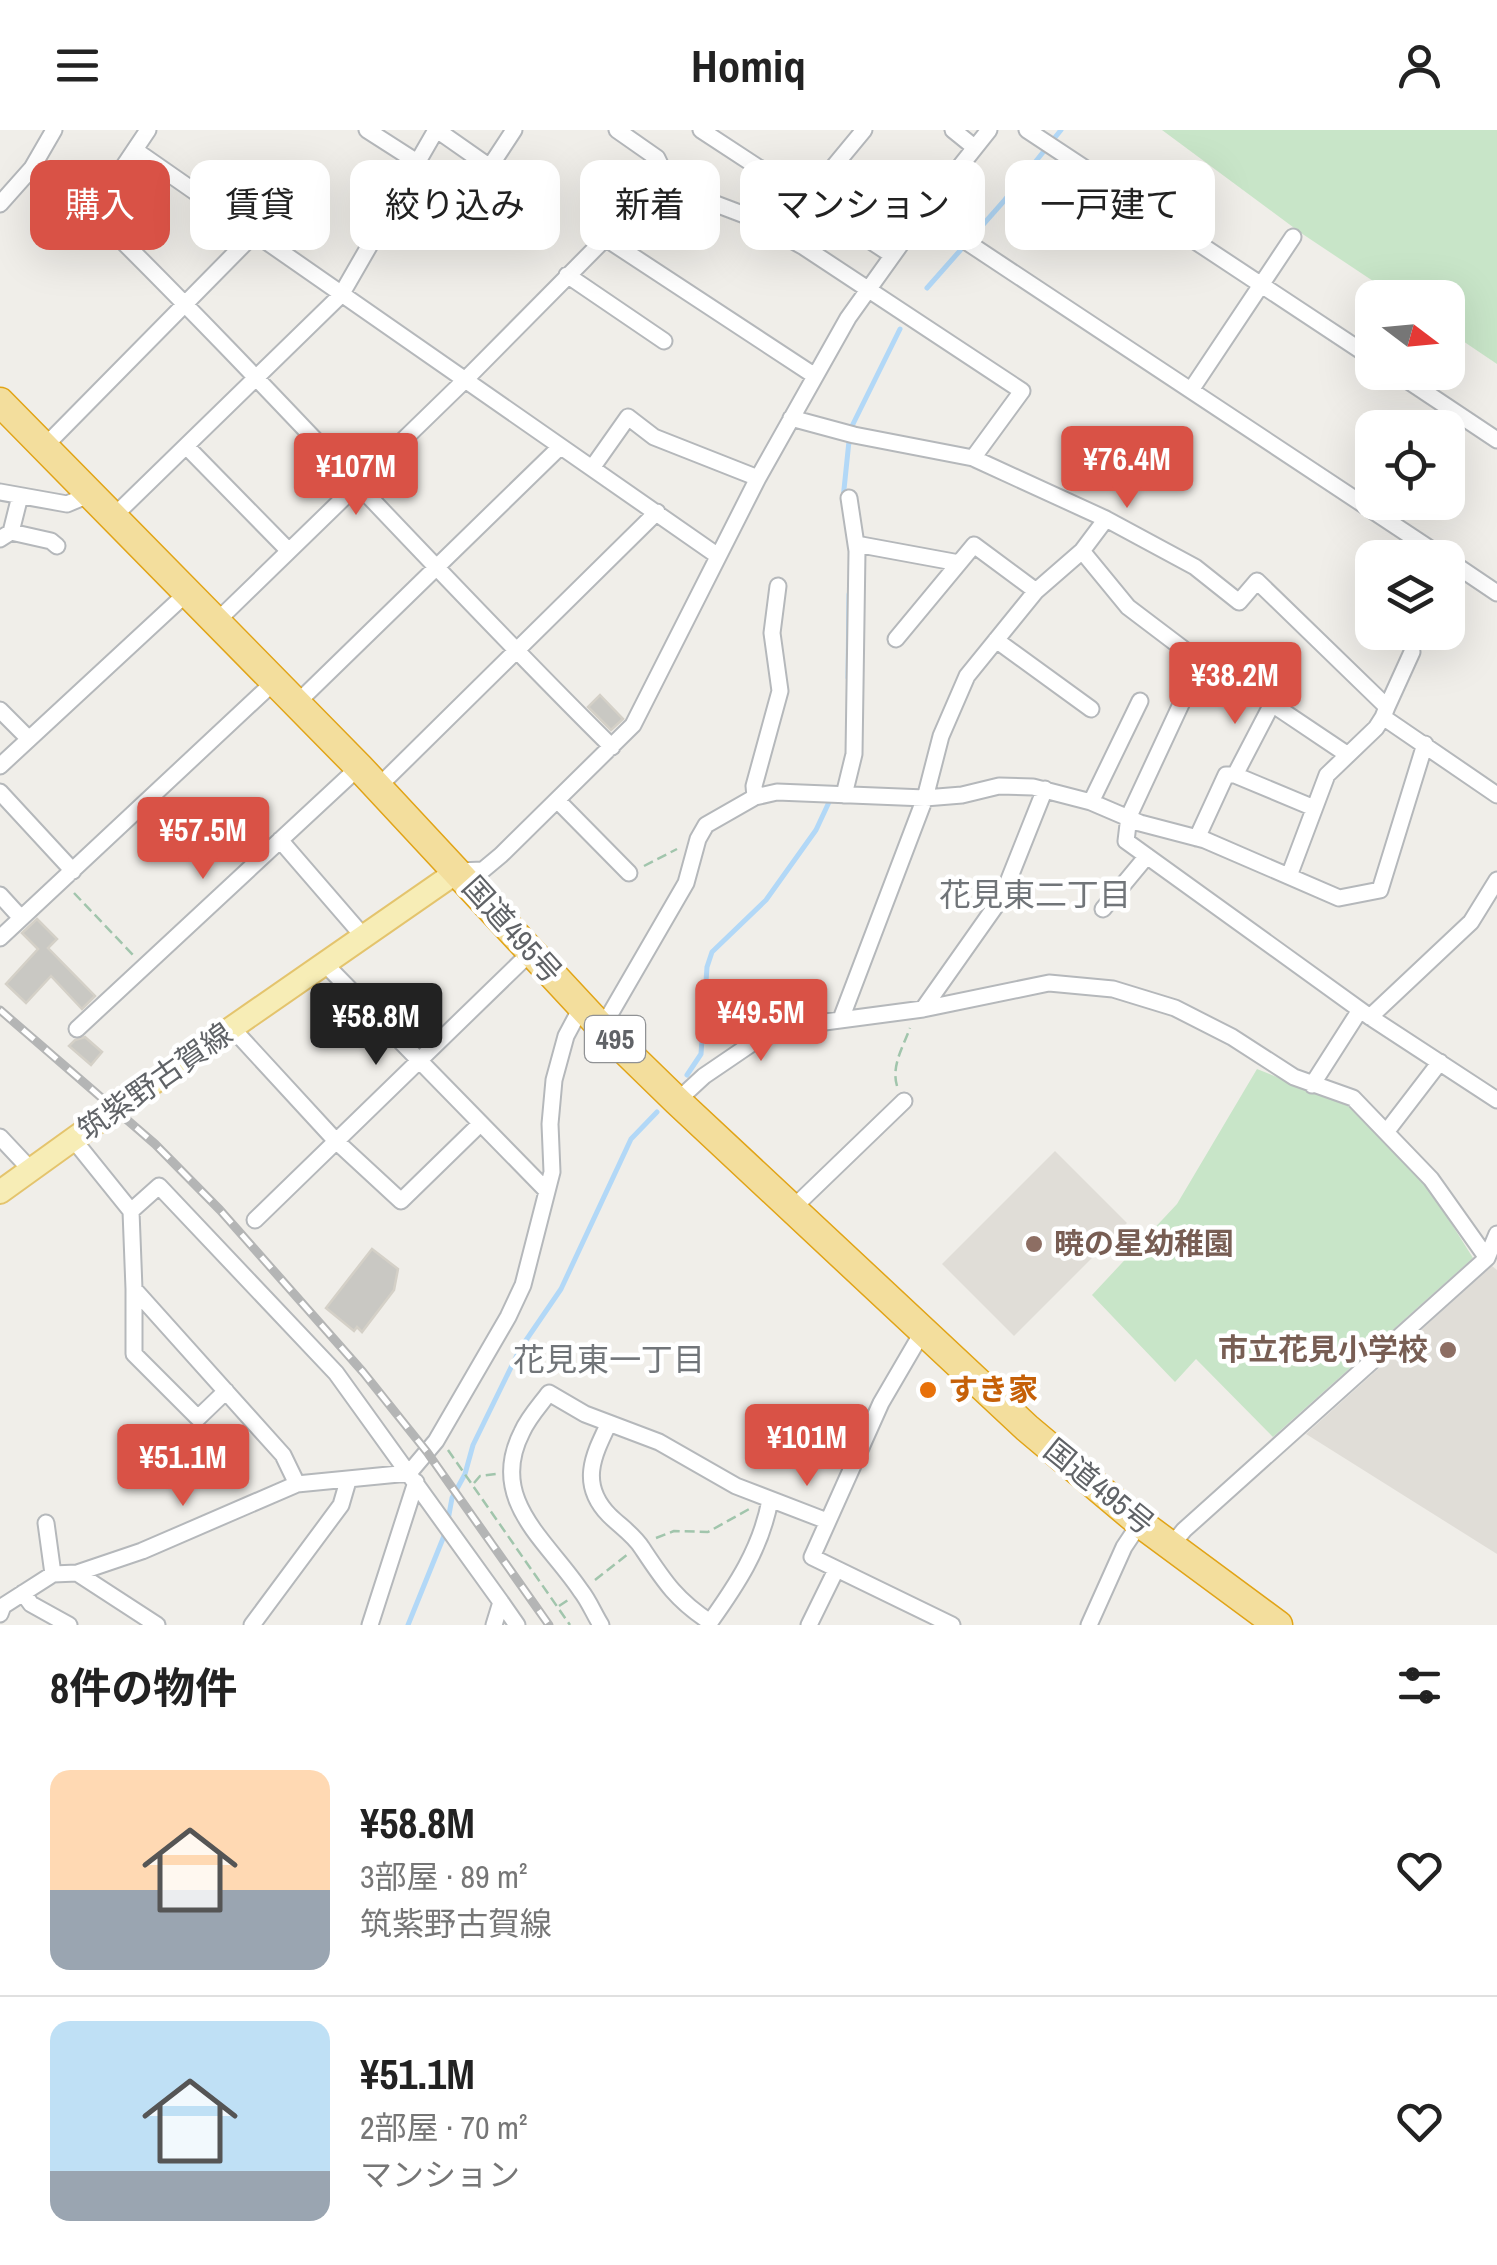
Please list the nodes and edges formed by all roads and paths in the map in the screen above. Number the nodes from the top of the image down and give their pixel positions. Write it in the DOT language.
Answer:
graph roads {
  1 [pos="54,130"];
  2 [pos="148,130"];
  3 [pos="367,130"];
  4 [pos="437,130"];
  5 [pos="514,130"];
  6 [pos="617,130"];
  7 [pos="700,130"];
  8 [pos="734,130"];
  9 [pos="864,130"];
  10 [pos="953,130"];
  11 [pos="989,130"];
  12 [pos="1028,130"];
  13 [pos="722,146"];
  14 [pos="974,148"];
  15 [pos="135,150"];
  16 [pos="37,160"];
  17 [pos="128,160"];
  18 [pos="413,160"];
  19 [pos="417,160"];
  20 [pos="483,160"];
  21 [pos="494,160"];
  22 [pos="658,160"];
  23 [pos="744,160"];
  24 [pos="839,160"];
  25 [pos="965,160"];
  26 [pos="30,170"];
  27 [pos="190,188"];
  28 [pos="0,204"];
  29 [pos="720,206"];
  30 [pos="1293,237"];
  31 [pos="131,250"];
  32 [pos="238,250"];
  33 [pos="279,250"];
  34 [pos="366,250"];
  35 [pos="593,250"];
  36 [pos="624,250"];
  37 [pos="884,250"];
  38 [pos="896,250"];
  39 [pos="980,250"];
  40 [pos="892,255"];
  41 [pos="567,274"];
  42 [pos="1262,285"];
  43 [pos="868,290"];
  44 [pos="341,295"];
  45 [pos="184,302"];
  46 [pos="664,340"];
  47 [pos="1355,347"];
  48 [pos="815,376"];
  49 [pos="255,379"];
  50 [pos="464,380"];
  51 [pos="1191,390"];
  52 [pos="1421,390"];
  53 [pos="0,402"];
  54 [pos="791,418"];
  55 [pos="1497,440"];
  56 [pos="44,446"];
  57 [pos="186,446"];
  58 [pos="560,447"];
  59 [pos="973,458"];
  60 [pos="592,468"];
  61 [pos="758,478"];
  62 [pos="357,486"];
  63 [pos="0,492"];
  64 [pos="91,494"];
  65 [pos="20,496"];
  66 [pos="850,498"];
  67 [pos="656,512"];
  68 [pos="113,517"];
  69 [pos="1106,519"];
  70 [pos="6,536"];
  71 [pos="1417,540"];
  72 [pos="856,544"];
  73 [pos="56,546"];
  74 [pos="289,551"];
  75 [pos="1082,551"];
  76 [pos="718,556"];
  77 [pos="959,563"];
  78 [pos="436,568"];
  79 [pos="1465,572"];
  80 [pos="778,586"];
  81 [pos="1036,591"];
  82 [pos="188,592"];
  83 [pos="1497,593"];
  84 [pos="216,622"];
  85 [pos="896,638"];
  86 [pos="996,640"];
  87 [pos="514,650"];
  88 [pos="1412,652"];
  89 [pos="1194,658"];
  90 [pos="274,682"];
  91 [pos="1189,687"];
  92 [pos="1140,701"];
  93 [pos="296,704"];
  94 [pos="1091,709"];
  95 [pos="0,710"];
  96 [pos="1384,712"];
  97 [pos="29,739"];
  98 [pos="1425,744"];
  99 [pos="612,747"];
  100 [pos="1348,754"];
  101 [pos="0,766"];
  102 [pos="1235,775"];
  103 [pos="369,777"];
  104 [pos="1044,789"];
  105 [pos="0,792"];
  106 [pos="1497,795"];
  107 [pos="844,796"];
  108 [pos="755,797"];
  109 [pos="925,798"];
  110 [pos="557,800"];
  111 [pos="1091,802"];
  112 [pos="1314,808"];
  113 [pos="1129,816"];
  114 [pos="1196,838"];
  115 [pos="698,839"];
  116 [pos="280,840"];
  117 [pos="1147,856"];
  118 [pos="458,870"];
  119 [pos="629,873"];
  120 [pos="68,876"];
  121 [pos="1289,876"];
  122 [pos="1497,880"];
  123 [pos="0,895"];
  124 [pos="1103,909"];
  125 [pos="22,918"];
  126 [pos="363,936"];
  127 [pos="0,938"];
  128 [pos="530,952"];
  129 [pos="325,964"];
  130 [pos="144,968"];
  131 [pos="582,1006"];
  132 [pos="923,1008"];
  133 [pos="1365,1014"];
  134 [pos="841,1018"];
  135 [pos="232,1028"];
  136 [pos="602,1028"];
  137 [pos="77,1029"];
  138 [pos="417,1059"];
  139 [pos="1440,1062"];
  140 [pos="1312,1084"];
  141 [pos="1497,1100"];
  142 [pos="677,1101"];
  143 [pos="904,1102"];
  144 [pos="480,1124"];
  145 [pos="1387,1131"];
  146 [pos="0,1136"];
  147 [pos="73,1140"];
  148 [pos="336,1141"];
  149 [pos="31,1170"];
  150 [pos="0,1192"];
  151 [pos="546,1192"];
  152 [pos="794,1208"];
  153 [pos="131,1211"];
  154 [pos="256,1220"];
  155 [pos="1497,1234"];
  156 [pos="1487,1258"];
  157 [pos="134,1290"];
  158 [pos="923,1331"];
  159 [pos="226,1391"];
  160 [pos="609,1422"];
  161 [pos="454,1458"];
  162 [pos="512,1476"];
  163 [pos="412,1478"];
  164 [pos="348,1481"];
  165 [pos="473,1481"];
  166 [pos="297,1484"];
  167 [pos="770,1500"];
  168 [pos="827,1521"];
  169 [pos="46,1522"];
  170 [pos="1140,1523"];
  171 [pos="640,1545"];
  172 [pos="1171,1546"];
  173 [pos="836,1570"];
  174 [pos="77,1573"];
  175 [pos="53,1574"];
  176 [pos="581,1590"];
  177 [pos="24,1593"];
  178 [pos="501,1602"];
  179 [pos="914,1608"];
  180 [pos="0,1614"];
  181 [pos="709,1623"];
  182 [pos="69,1625"];
  183 [pos="157,1625"];
  184 [pos="252,1625"];
  185 [pos="370,1625"];
  186 [pos="494,1625"];
  187 [pos="517,1625"];
  188 [pos="570,1625"];
  189 [pos="601,1625"];
  190 [pos="809,1625"];
  191 [pos="906,1625"];
  192 [pos="952,1625"];
  193 [pos="1089,1625"];
  194 [pos="1278,1625"];
  1 -- 16 [label="street"];
  2 -- 15 [label="street"];
  3 -- 18 [label="street"];
  4 -- 19 [label="street"];
  4 -- 20 [label="street"];
  5 -- 21 [label="street"];
  6 -- 22 [label="street"];
  7 -- 13 [label="street"];
  8 -- 13 [label="street"];
  9 -- 24 [label="street"];
  10 -- 14 [label="street"];
  11 -- 14 [label="street"];
  12 -- 42 [label="street"];
  13 -- 23 [label="street"];
  14 -- 25 [label="street"];
  15 -- 17 [label="street"];
  15 -- 27 [label="street"];
  26 -- 28 [label="street"];
  29 -- 43 [label="street"];
  30 -- 42 [label="street"];
  31 -- 45 [label="street"];
  32 -- 45 [label="street"];
  33 -- 44 [label="street"];
  34 -- 44 [label="street"];
  35 -- 41 [label="street"];
  36 -- 48 [label="street"];
  37 -- 40 [label="street"];
  38 -- 40 [label="street"];
  39 -- 51 [label="street"];
  40 -- 43 [label="street"];
  41 -- 46 [label="street"];
  41 -- 50 [label="street"];
  42 -- 47 [label="street"];
  42 -- 51 [label="street"];
  43 -- 48 [label="street"];
  43 -- 59 [label="street"];
  44 -- 49 [label="street"];
  44 -- 50 [label="street"];
  45 -- 49 [label="street"];
  45 -- 56 [label="street"];
  48 -- 54 [label="street"];
  49 -- 57 [label="street"];
  49 -- 62 [label="street"];
  50 -- 58 [label="street"];
  50 -- 62 [label="street"];
  51 -- 71 [label="street"];
  52 -- 55 [label="street"];
  53 -- 56 [label="highway, 国道495号 / 495"];
  54 -- 59 [label="street"];
  54 -- 61 [label="street"];
  56 -- 64 [label="highway, 国道495号 / 495"];
  57 -- 68 [label="street"];
  57 -- 74 [label="street"];
  58 -- 60 [label="street"];
  58 -- 78 [label="street"];
  59 -- 69 [label="street"];
  60 -- 61 [label="street"];
  60 -- 67 [label="street"];
  61 -- 76 [label="street"];
  62 -- 74 [label="street"];
  62 -- 78 [label="street"];
  63 -- 65 [label="street"];
  64 -- 65 [label="street"];
  64 -- 68 [label="highway, 国道495号 / 495"];
  65 -- 70 [label="street"];
  66 -- 72 [label="street"];
  67 -- 76 [label="street"];
  67 -- 87 [label="street"];
  68 -- 82 [label="highway, 国道495号 / 495"];
  69 -- 75 [label="street"];
  69 -- 96 [label="street"];
  70 -- 73 [label="street"];
  72 -- 77 [label="street"];
  72 -- 107 [label="street"];
  74 -- 84 [label="street"];
  75 -- 81 [label="street"];
  75 -- 89 [label="street"];
  76 -- 99 [label="street"];
  77 -- 81 [label="street"];
  77 -- 85 [label="street"];
  78 -- 87 [label="street"];
  78 -- 93 [label="street"];
  79 -- 83 [label="street"];
  80 -- 108 [label="street"];
  81 -- 86 [label="street"];
  82 -- 84 [label="highway, 国道495号 / 495"];
  82 -- 97 [label="street"];
  84 -- 90 [label="highway, 国道495号 / 495"];
  86 -- 94 [label="street"];
  86 -- 109 [label="street"];
  87 -- 99 [label="street"];
  87 -- 103 [label="street"];
  88 -- 96 [label="street"];
  90 -- 93 [label="highway, 国道495号 / 495"];
  90 -- 120 [label="street"];
  91 -- 113 [label="street"];
  92 -- 111 [label="street"];
  93 -- 103 [label="highway, 国道495号 / 495"];
  95 -- 97 [label="street"];
  96 -- 98 [label="street"];
  96 -- 100 [label="street"];
  97 -- 101 [label="street"];
  98 -- 106 [label="street"];
  98 -- 121 [label="street"];
  99 -- 110 [label="street"];
  100 -- 102 [label="street"];
  100 -- 112 [label="street"];
  102 -- 112 [label="street"];
  102 -- 114 [label="street"];
  103 -- 116 [label="street"];
  103 -- 118 [label="highway, 国道495号 / 495"];
  104 -- 109 [label="street"];
  104 -- 111 [label="street"];
  104 -- 132 [label="street"];
  105 -- 120 [label="street"];
  107 -- 108 [label="street"];
  107 -- 109 [label="street"];
  108 -- 115 [label="street"];
  109 -- 134 [label="street"];
  110 -- 118 [label="street"];
  110 -- 119 [label="street"];
  111 -- 113 [label="street"];
  112 -- 121 [label="street"];
  113 -- 114 [label="street"];
  113 -- 117 [label="street"];
  114 -- 121 [label="street"];
  115 -- 119 [label="path"];
  115 -- 136 [label="street"];
  116 -- 126 [label="street"];
  116 -- 130 [label="street"];
  117 -- 124 [label="street"];
  117 -- 133 [label="street"];
  118 -- 126 [label="main road, 筑紫野古賀線"];
  118 -- 128 [label="highway, 国道495号 / 495"];
  120 -- 125 [label="street"];
  120 -- 130 [label="path"];
  122 -- 133 [label="street"];
  123 -- 125 [label="street"];
  125 -- 127 [label="street"];
  126 -- 129 [label="main road, 筑紫野古賀線"];
  128 -- 131 [label="highway, 国道495号 / 495"];
  128 -- 138 [label="street"];
  129 -- 135 [label="main road, 筑紫野古賀線"];
  129 -- 138 [label="street"];
  130 -- 137 [label="street"];
  131 -- 136 [label="highway, 国道495号 / 495"];
  131 -- 151 [label="street"];
  132 -- 134 [label="street"];
  132 -- 140 [label="street"];
  132 -- 143 [label="path"];
  133 -- 139 [label="street"];
  133 -- 140 [label="street"];
  134 -- 142 [label="street"];
  135 -- 147 [label="main road, 筑紫野古賀線, bridge"];
  135 -- 148 [label="street"];
  136 -- 142 [label="highway, 国道495号 / 495"];
  138 -- 144 [label="street"];
  138 -- 148 [label="street"];
  139 -- 141 [label="street"];
  139 -- 145 [label="street"];
  140 -- 145 [label="street"];
  142 -- 152 [label="highway, 国道495号 / 495"];
  143 -- 152 [label="street"];
  144 -- 148 [label="street"];
  144 -- 151 [label="street"];
  145 -- 156 [label="street"];
  146 -- 149 [label="street"];
  147 -- 149 [label="main road, 筑紫野古賀線"];
  147 -- 153 [label="street"];
  148 -- 154 [label="street"];
  149 -- 150 [label="main road, 筑紫野古賀線"];
  151 -- 163 [label="street"];
  152 -- 158 [label="highway, 国道495号 / 495"];
  153 -- 157 [label="street"];
  153 -- 163 [label="street"];
  155 -- 156 [label="street"];
  156 -- 172 [label="street"];
  157 -- 159 [label="street"];
  157 -- 159 [label="street"];
  158 -- 168 [label="street"];
  158 -- 170 [label="highway, 国道495号 / 495"];
  159 -- 166 [label="street"];
  160 -- 162 [label="street"];
  160 -- 167 [label="street"];
  160 -- 171 [label="street"];
  161 -- 165 [label="path"];
  162 -- 165 [label="path"];
  162 -- 176 [label="street"];
  163 -- 164 [label="street"];
  163 -- 178 [label="street"];
  163 -- 185 [label="street"];
  164 -- 166 [label="street"];
  164 -- 184 [label="street"];
  165 -- 188 [label="path"];
  166 -- 174 [label="street"];
  167 -- 168 [label="street"];
  167 -- 171 [label="path"];
  167 -- 181 [label="street"];
  168 -- 173 [label="street"];
  169 -- 175 [label="street"];
  170 -- 172 [label="highway, 国道495号 / 495"];
  170 -- 193 [label="street"];
  171 -- 176 [label="path"];
  171 -- 181 [label="street"];
  172 -- 194 [label="highway, 国道495号 / 495"];
  173 -- 179 [label="street"];
  173 -- 190 [label="street"];
  174 -- 175 [label="street"];
  174 -- 183 [label="street"];
  175 -- 177 [label="street"];
  176 -- 189 [label="street"];
  177 -- 180 [label="street"];
  177 -- 182 [label="street"];
  178 -- 186 [label="street"];
  178 -- 187 [label="street"];
  179 -- 191 [label="street"];
  179 -- 192 [label="street"];
}
